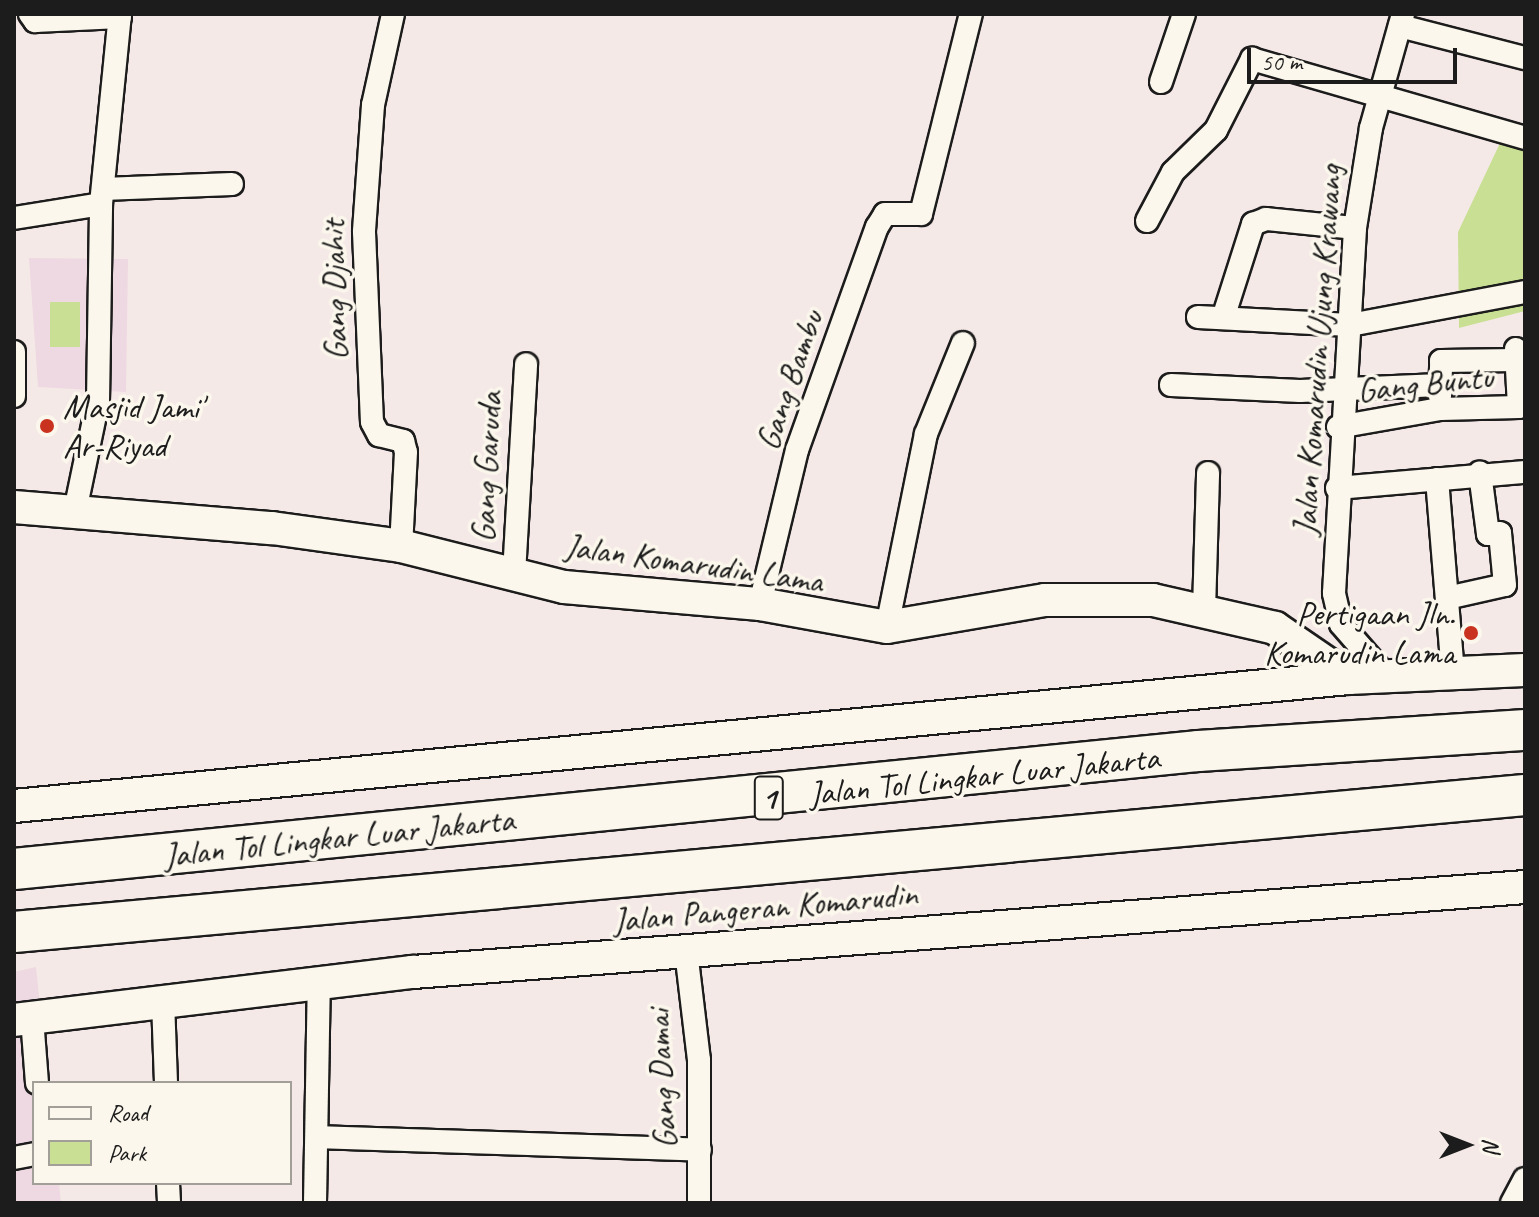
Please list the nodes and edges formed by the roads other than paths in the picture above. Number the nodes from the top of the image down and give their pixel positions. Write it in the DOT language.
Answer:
graph roads {
  1 [pos="30,14"];
  2 [pos="393,14"];
  3 [pos="971,14"];
  4 [pos="1184,14"];
  5 [pos="120,16"];
  6 [pos="1402,20"];
  7 [pos="1525,58"];
  8 [pos="1161,82"];
  9 [pos="1381,97"];
  10 [pos="1525,138"];
  11 [pos="232,184"];
  12 [pos="102,196"];
  13 [pos="14,218"];
  14 [pos="1147,221"];
  15 [pos="1355,228"];
  16 [pos="1525,292"];
  17 [pos="1224,315"];
  18 [pos="1198,317"];
  19 [pos="1350,325"];
  20 [pos="963,343"];
  21 [pos="14,352"];
  22 [pos="526,364"];
  23 [pos="1171,385"];
  24 [pos="1440,385"];
  25 [pos="1346,390"];
  26 [pos="14,396"];
  27 [pos="1440,409"];
  28 [pos="1338,427"];
  29 [pos="1487,472"];
  30 [pos="1525,472"];
  31 [pos="1208,473"];
  32 [pos="1437,479"];
  33 [pos="1337,488"];
  34 [pos="14,507"];
  35 [pos="75,511"];
  36 [pos="401,546"];
  37 [pos="514,574"];
  38 [pos="1447,598"];
  39 [pos="760,604"];
  40 [pos="1204,610"];
  41 [pos="887,627"];
  42 [pos="1525,670"];
  43 [pos="1453,672"];
  44 [pos="1387,677"];
  45 [pos="1348,678"];
  46 [pos="1525,730"];
  47 [pos="1525,795"];
  48 [pos="14,806"];
  49 [pos="14,869"];
  50 [pos="1525,887"];
  51 [pos="14,932"];
  52 [pos="686,951"];
  53 [pos="319,983"];
  54 [pos="163,1001"];
  55 [pos="23,1019"];
  56 [pos="37,1081"];
  57 [pos="166,1081"];
  58 [pos="318,1137"];
  59 [pos="700,1150"];
  60 [pos="1525,1179"];
  61 [pos="315,1203"];
  62 [pos="699,1203"];
  63 [pos="1512,1203"];
  1 -- 5 [label="street"];
  2 -- 36 [label="street, Gang Djahit"];
  3 -- 39 [label="street, Gang Bambu"];
  4 -- 8 [label="street"];
  5 -- 12 [label="street"];
  6 -- 7 [label="street"];
  6 -- 9 [label="street, Jalan Komarudin Ujung Krawang"];
  9 -- 10 [label="street"];
  9 -- 14 [label="street"];
  9 -- 15 [label="street, Jalan Komarudin Ujung Krawang"];
  11 -- 12 [label="street"];
  12 -- 13 [label="street"];
  12 -- 35 [label="street"];
  15 -- 17 [label="street"];
  15 -- 19 [label="street, Jalan Komarudin Ujung Krawang"];
  16 -- 19 [label="street"];
  17 -- 18 [label="street"];
  17 -- 19 [label="street"];
  19 -- 25 [label="street, Jalan Komarudin Ujung Krawang"];
  20 -- 41 [label="street"];
  21 -- 26 [label="street"];
  22 -- 37 [label="street, Gang Garuda"];
  23 -- 25 [label="street"];
  24 -- 25 [label="street"];
  24 -- 27 [label="street"];
  24 -- 27 [label="street, Gang Buntu"];
  25 -- 28 [label="street, Jalan Komarudin Ujung Krawang"];
  27 -- 28 [label="street, Gang Buntu"];
  28 -- 33 [label="street, Jalan Komarudin Ujung Krawang"];
  29 -- 30 [label="street"];
  29 -- 32 [label="street"];
  29 -- 38 [label="street"];
  31 -- 40 [label="street"];
  32 -- 33 [label="street"];
  32 -- 38 [label="street"];
  33 -- 44 [label="street, Jalan Komarudin Ujung Krawang"];
  34 -- 35 [label="street, Jalan Komarudin Lama"];
  35 -- 36 [label="street, Jalan Komarudin Lama"];
  36 -- 37 [label="street, Jalan Komarudin Lama"];
  37 -- 39 [label="street, Jalan Komarudin Lama"];
  38 -- 43 [label="street"];
  39 -- 41 [label="street, Jalan Komarudin Lama"];
  40 -- 41 [label="street, Jalan Komarudin Lama"];
  40 -- 45 [label="street, Jalan Komarudin Lama"];
  42 -- 43 [label="street"];
  43 -- 44 [label="street"];
  44 -- 45 [label="street"];
  45 -- 48 [label="street"];
  46 -- 49 [label="highway, Jalan Tol Lingkar Luar Jakarta / 1"];
  47 -- 51 [label="highway, Jalan Tol Lingkar Luar Jakarta / 1"];
  50 -- 52 [label="street, Jalan Pangeran Komarudin"];
  52 -- 53 [label="street, Jalan Pangeran Komarudin"];
  52 -- 59 [label="street, Gang Damai"];
  53 -- 54 [label="street, Jalan Pangeran Komarudin"];
  53 -- 58 [label="street"];
  54 -- 55 [label="street, Jalan Pangeran Komarudin"];
  54 -- 57 [label="street"];
  55 -- 56 [label="street"];
  58 -- 59 [label="street"];
  58 -- 61 [label="street"];
  59 -- 62 [label="street, Gang Damai"];
  60 -- 63 [label="street"];
}
